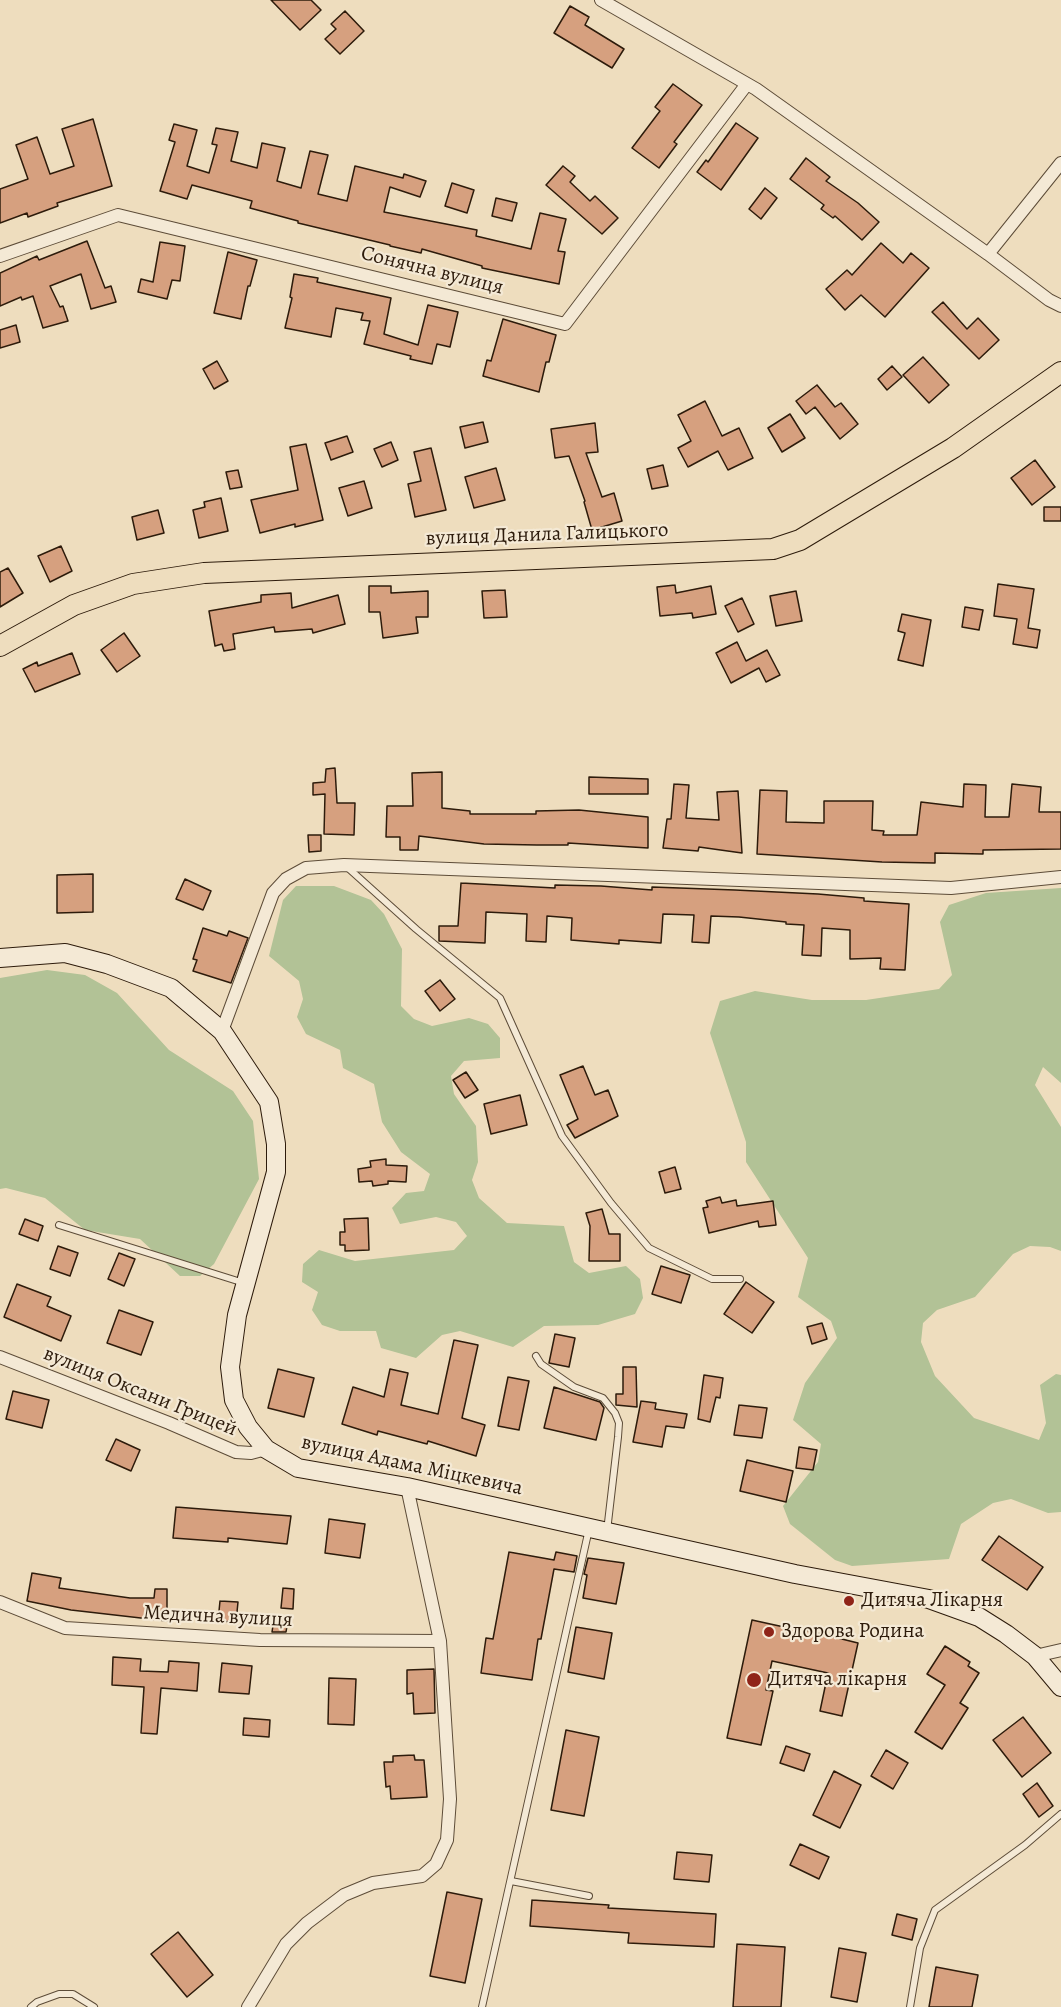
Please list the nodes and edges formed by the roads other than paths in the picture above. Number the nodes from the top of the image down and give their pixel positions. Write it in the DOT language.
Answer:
graph roads {
  1 [pos="601,0"];
  2 [pos="747,84"];
  3 [pos="1061,163"];
  4 [pos="988,254"];
  5 [pos="0,256"];
  6 [pos="1061,306"];
  7 [pos="1061,372"];
  8 [pos="0,646"];
  9 [pos="344,865"];
  10 [pos="1061,877"];
  11 [pos="0,958"];
  12 [pos="222,1031"];
  13 [pos="59,1225"];
  14 [pos="740,1279"];
  15 [pos="245,1284"];
  16 [pos="536,1356"];
  17 [pos="0,1358"];
  18 [pos="266,1449"];
  19 [pos="407,1487"];
  20 [pos="589,1528"];
  21 [pos="607,1532"];
  22 [pos="0,1602"];
  23 [pos="440,1641"];
  24 [pos="1061,1650"];
  25 [pos="1035,1656"];
  26 [pos="1061,1686"];
  27 [pos="1061,1814"];
  28 [pos="511,1881"];
  29 [pos="589,1896"];
  30 [pos="31,2007"];
  31 [pos="94,2007"];
  32 [pos="248,2007"];
  33 [pos="482,2007"];
  34 [pos="910,2007"];
  1 -- 2 [label="street"];
  2 -- 4 [label="street"];
  2 -- 5 [label="street, Сонячна вулиця"];
  3 -- 4 [label="street"];
  4 -- 6 [label="street"];
  7 -- 8 [label="main road, вулиця Данила Галицького"];
  9 -- 10 [label="street"];
  9 -- 12 [label="street"];
  9 -- 14 [label="lane"];
  11 -- 12 [label="street, вулиця Адама Міцкевича"];
  12 -- 15 [label="street, вулиця Адама Міцкевича"];
  13 -- 15 [label="lane"];
  15 -- 18 [label="street, вулиця Адама Міцкевича"];
  16 -- 21 [label="lane"];
  17 -- 18 [label="street, вулиця Оксани Грицей"];
  18 -- 19 [label="street, вулиця Адама Міцкевича"];
  19 -- 20 [label="street, вулиця Адама Міцкевича"];
  19 -- 23 [label="street"];
  20 -- 21 [label="street, вулиця Адама Міцкевича"];
  20 -- 28 [label="lane"];
  21 -- 25 [label="street, вулиця Адама Міцкевича"];
  22 -- 23 [label="street, Медична вулиця"];
  23 -- 32 [label="street"];
  24 -- 25 [label="street"];
  25 -- 26 [label="street, вулиця Адама Міцкевича"];
  27 -- 34 [label="lane"];
  28 -- 29 [label="lane"];
  28 -- 33 [label="lane"];
  30 -- 31 [label="lane"];
}
